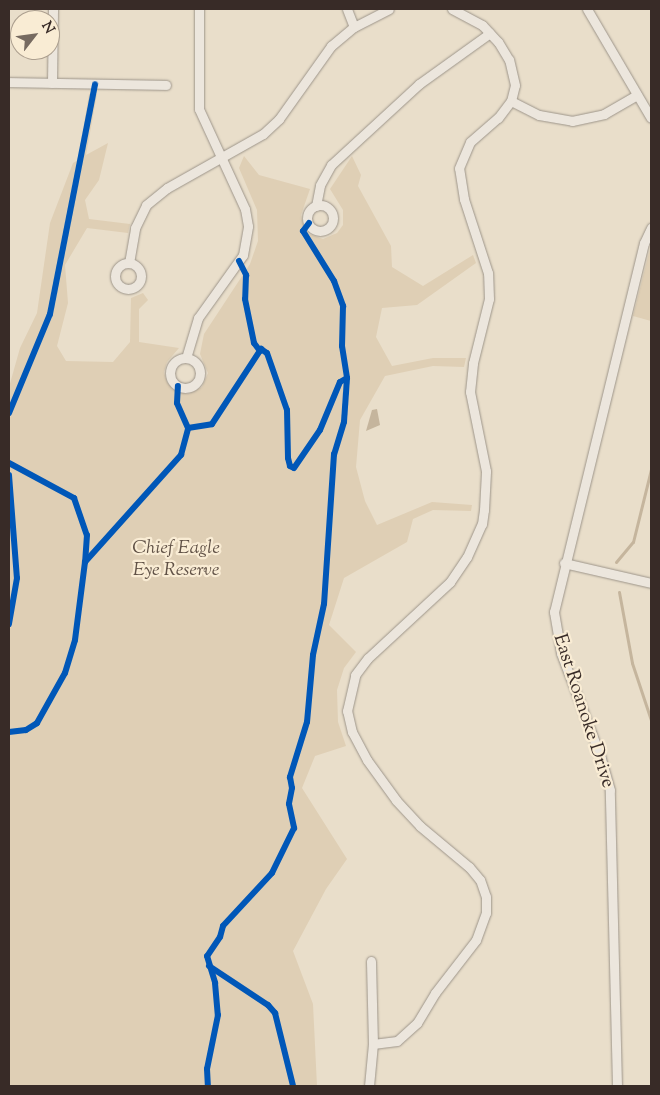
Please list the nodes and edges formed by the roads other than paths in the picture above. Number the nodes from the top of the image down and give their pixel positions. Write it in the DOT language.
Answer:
graph roads {
  1 [pos="52,9"];
  2 [pos="199,9"];
  3 [pos="347,9"];
  4 [pos="389,9"];
  5 [pos="452,9"];
  6 [pos="587,9"];
  7 [pos="354,27"];
  8 [pos="490,33"];
  9 [pos="9,82"];
  10 [pos="52,83"];
  11 [pos="166,85"];
  12 [pos="638,95"];
  13 [pos="511,101"];
  14 [pos="651,118"];
  15 [pos="221,157"];
  16 [pos="316,206"];
  17 [pos="651,228"];
  18 [pos="130,263"];
  19 [pos="186,358"];
  20 [pos="564,562"];
  21 [pos="651,583"];
  22 [pos="371,961"];
  23 [pos="373,1044"];
  24 [pos="369,1086"];
  25 [pos="617,1086"];
  1 -- 10 [label="street"];
  2 -- 15 [label="street"];
  3 -- 7 [label="street"];
  4 -- 7 [label="street"];
  5 -- 8 [label="street"];
  6 -- 12 [label="street"];
  7 -- 15 [label="street"];
  8 -- 13 [label="street"];
  8 -- 16 [label="street"];
  9 -- 10 [label="street"];
  10 -- 11 [label="street"];
  12 -- 13 [label="street"];
  12 -- 14 [label="street"];
  13 -- 23 [label="street"];
  15 -- 18 [label="street"];
  15 -- 19 [label="street"];
  17 -- 20 [label="street, East Roanoke Drive"];
  20 -- 21 [label="street"];
  20 -- 25 [label="street, East Roanoke Drive"];
  22 -- 23 [label="street"];
  23 -- 24 [label="street"];
}
